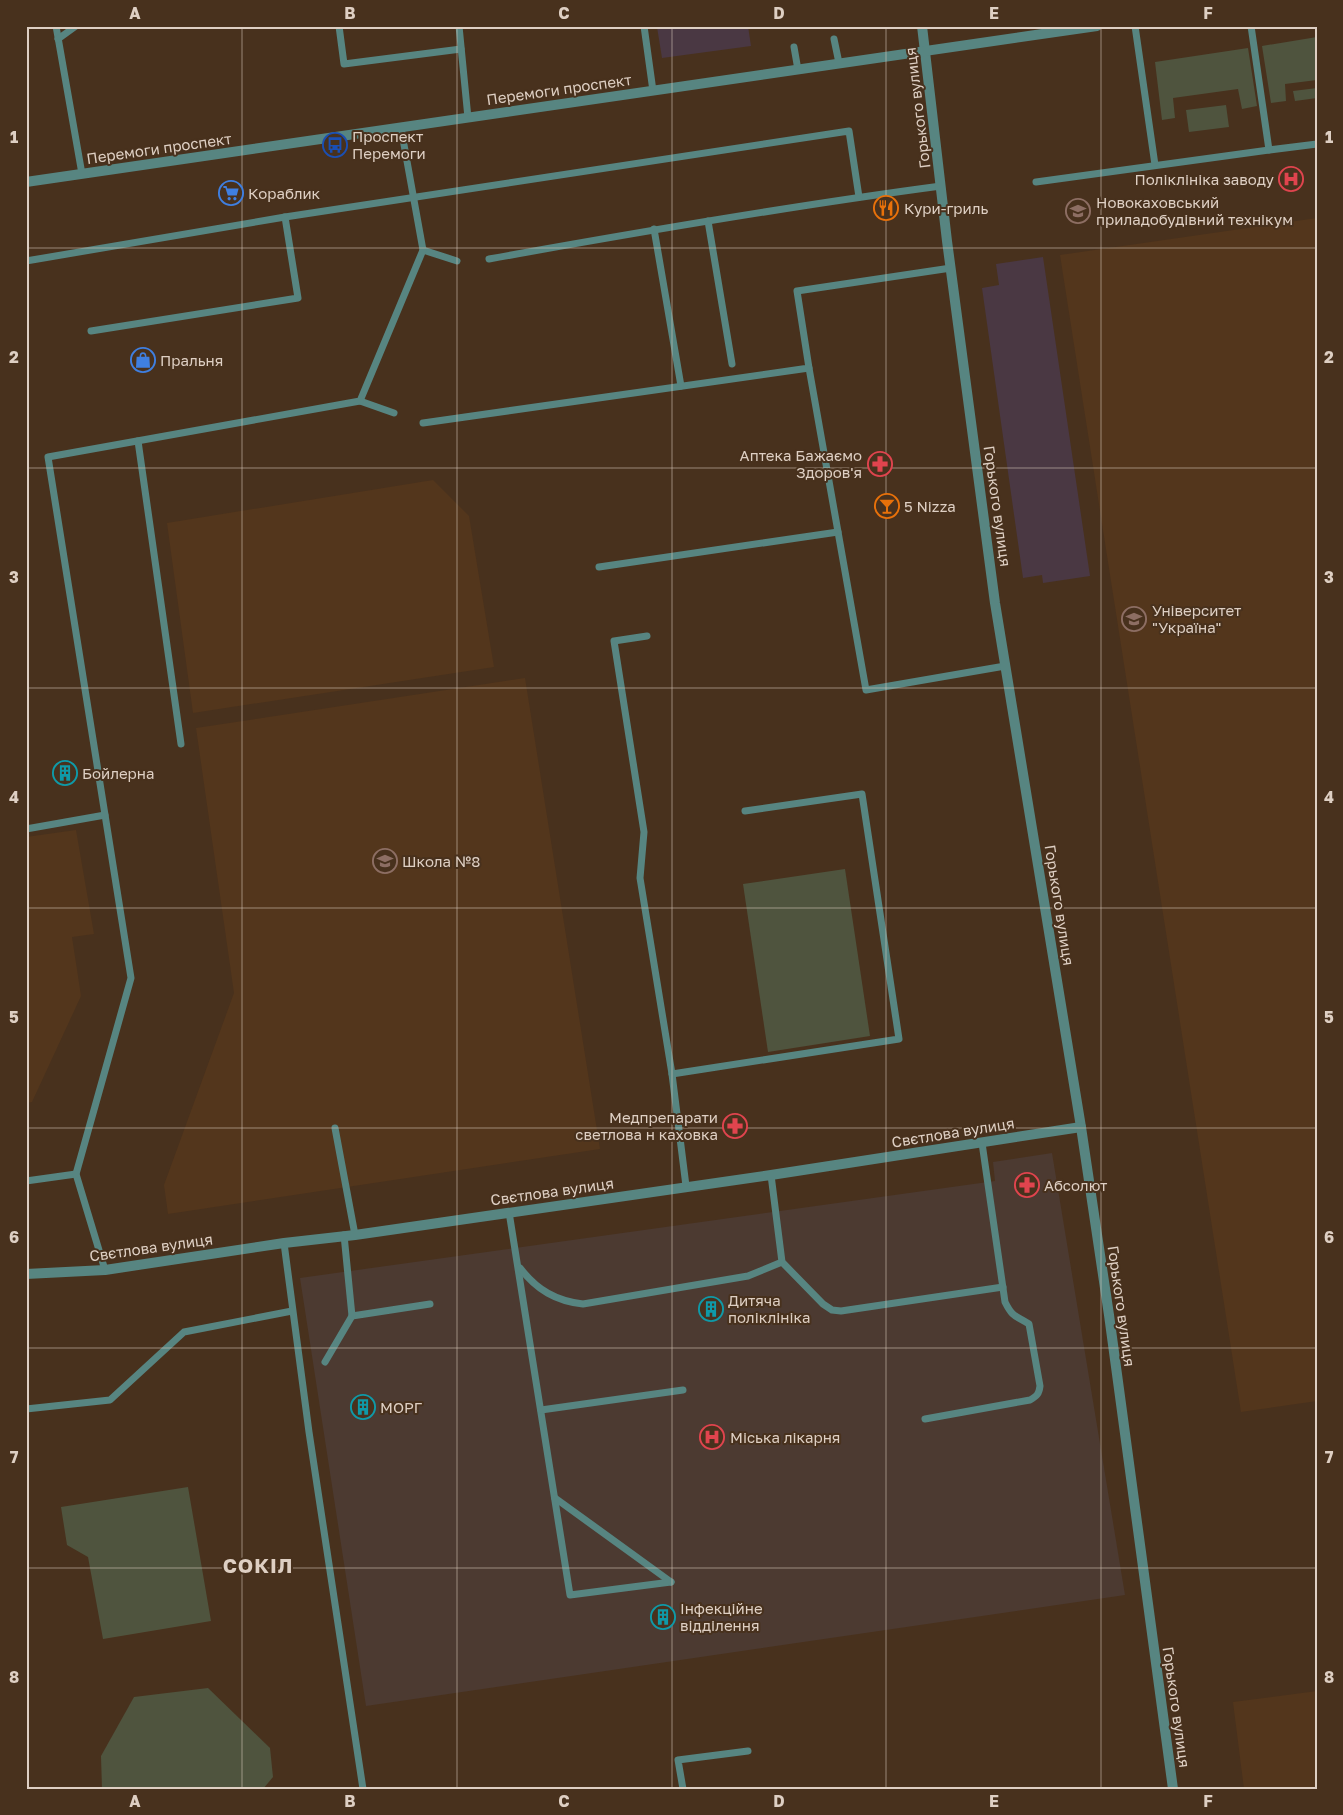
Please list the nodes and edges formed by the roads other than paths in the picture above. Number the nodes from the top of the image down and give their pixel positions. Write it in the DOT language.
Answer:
graph roads {
  1 [pos="56,26"];
  2 [pos="76,26"];
  3 [pos="339,26"];
  4 [pos="458,26"];
  5 [pos="644,26"];
  6 [pos="922,26"];
  7 [pos="1097,26"];
  8 [pos="1135,26"];
  9 [pos="1251,26"];
  10 [pos="58,39"];
  11 [pos="834,39"];
  12 [pos="794,47"];
  13 [pos="461,49"];
  14 [pos="926,51"];
  15 [pos="839,63"];
  16 [pos="798,70"];
  17 [pos="653,91"];
  18 [pos="468,118"];
  19 [pos="401,128"];
  20 [pos="1317,144"];
  21 [pos="1269,150"];
  22 [pos="1155,165"];
  23 [pos="82,174"];
  24 [pos="26,182"];
  25 [pos="1036,182"];
  26 [pos="941,186"];
  27 [pos="859,197"];
  28 [pos="413,198"];
  29 [pos="285,217"];
  30 [pos="708,221"];
  31 [pos="654,229"];
  32 [pos="424,250"];
  33 [pos="489,259"];
  34 [pos="26,261"];
  35 [pos="457,261"];
  36 [pos="951,268"];
  37 [pos="91,331"];
  38 [pos="732,364"];
  39 [pos="809,368"];
  40 [pos="681,386"];
  41 [pos="360,401"];
  42 [pos="394,413"];
  43 [pos="423,423"];
  44 [pos="138,441"];
  45 [pos="838,532"];
  46 [pos="599,567"];
  47 [pos="648,636"];
  48 [pos="1005,666"];
  49 [pos="181,744"];
  50 [pos="745,811"];
  51 [pos="105,815"];
  52 [pos="26,829"];
  53 [pos="672,1074"];
  54 [pos="1081,1127"];
  55 [pos="335,1128"];
  56 [pos="982,1143"];
  57 [pos="76,1174"];
  58 [pos="771,1175"];
  59 [pos="26,1181"];
  60 [pos="686,1186"];
  61 [pos="509,1212"];
  62 [pos="355,1235"];
  63 [pos="344,1236"];
  64 [pos="284,1243"];
  65 [pos="782,1262"];
  66 [pos="518,1266"];
  67 [pos="105,1270"];
  68 [pos="26,1274"];
  69 [pos="1003,1287"];
  70 [pos="430,1304"];
  71 [pos="292,1311"];
  72 [pos="352,1316"];
  73 [pos="325,1362"];
  74 [pos="683,1390"];
  75 [pos="26,1409"];
  76 [pos="541,1410"];
  77 [pos="925,1419"];
  78 [pos="555,1498"];
  79 [pos="748,1751"];
  80 [pos="363,1789"];
  81 [pos="682,1789"];
  82 [pos="1173,1789"];
  1 -- 10 [label="lane"];
  2 -- 10 [label="lane"];
  3 -- 13 [label="lane"];
  4 -- 13 [label="lane"];
  5 -- 17 [label="lane"];
  6 -- 14 [label="street, Горького вулиця"];
  7 -- 14 [label="street, Перемоги проспект"];
  8 -- 22 [label="lane"];
  9 -- 21 [label="lane"];
  10 -- 23 [label="lane"];
  11 -- 15 [label="lane"];
  12 -- 16 [label="lane"];
  13 -- 18 [label="lane"];
  14 -- 15 [label="street, Перемоги проспект"];
  14 -- 26 [label="street, Горького вулиця"];
  15 -- 16 [label="street, Перемоги проспект"];
  16 -- 17 [label="street, Перемоги проспект"];
  17 -- 18 [label="street, Перемоги проспект"];
  18 -- 19 [label="street, Перемоги проспект"];
  19 -- 23 [label="street, Перемоги проспект"];
  19 -- 28 [label="lane"];
  20 -- 21 [label="lane"];
  21 -- 22 [label="lane"];
  22 -- 25 [label="lane"];
  23 -- 24 [label="street, Перемоги проспект"];
  26 -- 27 [label="lane"];
  26 -- 36 [label="street, Горького вулиця"];
  27 -- 28 [label="lane"];
  27 -- 30 [label="lane"];
  28 -- 29 [label="lane"];
  28 -- 32 [label="lane"];
  29 -- 34 [label="lane"];
  29 -- 37 [label="lane"];
  30 -- 31 [label="lane"];
  30 -- 38 [label="lane"];
  31 -- 33 [label="lane"];
  31 -- 40 [label="lane"];
  32 -- 35 [label="lane"];
  32 -- 41 [label="lane"];
  36 -- 39 [label="lane"];
  36 -- 48 [label="street, Горького вулиця"];
  39 -- 40 [label="lane"];
  39 -- 45 [label="lane"];
  40 -- 43 [label="lane"];
  41 -- 42 [label="lane"];
  41 -- 44 [label="lane"];
  44 -- 49 [label="lane"];
  44 -- 51 [label="lane"];
  45 -- 46 [label="lane"];
  45 -- 48 [label="lane"];
  47 -- 53 [label="lane"];
  48 -- 54 [label="street, Горького вулиця"];
  50 -- 53 [label="lane"];
  51 -- 52 [label="lane"];
  51 -- 57 [label="lane"];
  53 -- 60 [label="lane"];
  54 -- 56 [label="street, Свєтлова вулиця"];
  54 -- 82 [label="street, Горького вулиця"];
  55 -- 62 [label="lane"];
  56 -- 58 [label="street, Свєтлова вулиця"];
  56 -- 69 [label="lane"];
  57 -- 59 [label="lane"];
  57 -- 67 [label="lane"];
  58 -- 60 [label="street, Свєтлова вулиця"];
  58 -- 65 [label="lane"];
  60 -- 61 [label="street, Свєтлова вулиця"];
  61 -- 62 [label="street, Свєтлова вулиця"];
  61 -- 66 [label="lane"];
  62 -- 63 [label="street, Свєтлова вулиця"];
  63 -- 64 [label="street, Свєтлова вулиця"];
  63 -- 72 [label="lane"];
  64 -- 67 [label="street, Свєтлова вулиця"];
  64 -- 71 [label="lane"];
  65 -- 66 [label="lane"];
  65 -- 69 [label="lane"];
  66 -- 76 [label="lane"];
  67 -- 68 [label="street, Свєтлова вулиця"];
  69 -- 77 [label="lane"];
  70 -- 72 [label="lane"];
  71 -- 75 [label="lane"];
  71 -- 80 [label="lane"];
  72 -- 73 [label="lane"];
  74 -- 76 [label="lane"];
  76 -- 78 [label="lane"];
  78 -- 78 [label="lane"];
  79 -- 81 [label="lane"];
}
